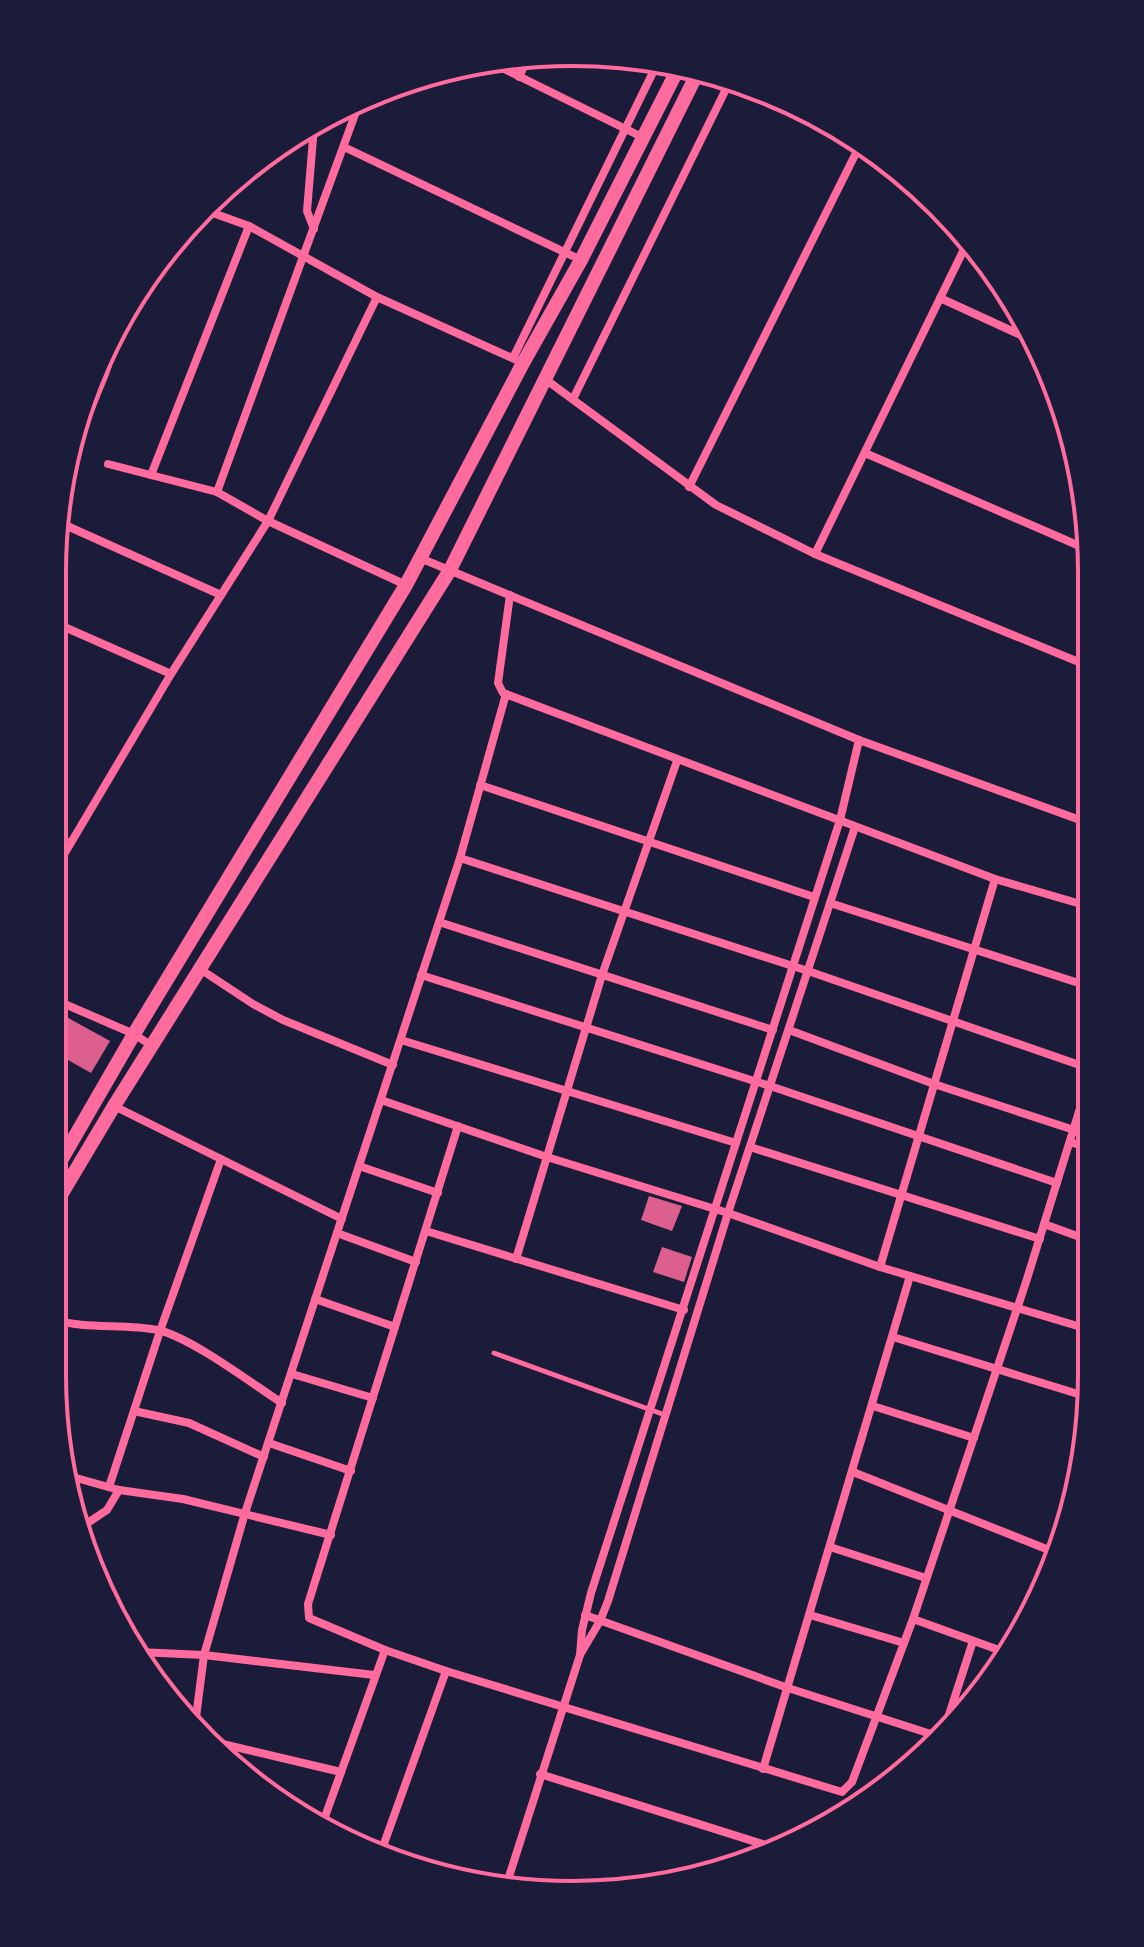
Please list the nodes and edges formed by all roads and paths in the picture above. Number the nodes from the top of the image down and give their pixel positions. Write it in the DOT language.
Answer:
graph roads {
  1 [pos="523,68"];
  2 [pos="506,70"];
  3 [pos="653,73"];
  4 [pos="519,77"];
  5 [pos="674,77"];
  6 [pos="694,81"];
  7 [pos="726,90"];
  8 [pos="355,115"];
  9 [pos="625,128"];
  10 [pos="313,138"];
  11 [pos="644,138"];
  12 [pos="344,147"];
  13 [pos="856,153"];
  14 [pos="214,214"];
  15 [pos="249,226"];
  16 [pos="314,229"];
  17 [pos="963,251"];
  18 [pos="566,253"];
  19 [pos="305,256"];
  20 [pos="581,260"];
  21 [pos="377,297"];
  22 [pos="940,298"];
  23 [pos="1018,334"];
  24 [pos="518,360"];
  25 [pos="545,379"];
  26 [pos="573,399"];
  27 [pos="865,453"];
  28 [pos="108,464"];
  29 [pos="151,475"];
  30 [pos="689,487"];
  31 [pos="217,492"];
  32 [pos="268,521"];
  33 [pos="68,526"];
  34 [pos="1077,542"];
  35 [pos="815,554"];
  36 [pos="420,558"];
  37 [pos="450,570"];
  38 [pos="406,585"];
  39 [pos="221,595"];
  40 [pos="510,595"];
  41 [pos="66,628"];
  42 [pos="1078,662"];
  43 [pos="171,674"];
  44 [pos="506,694"];
  45 [pos="859,740"];
  46 [pos="677,761"];
  47 [pos="480,785"];
  48 [pos="1078,819"];
  49 [pos="840,820"];
  50 [pos="855,827"];
  51 [pos="66,841"];
  52 [pos="70,843"];
  53 [pos="648,843"];
  54 [pos="66,850"];
  55 [pos="460,858"];
  56 [pos="995,879"];
  57 [pos="814,897"];
  58 [pos="830,903"];
  59 [pos="1078,903"];
  60 [pos="623,913"];
  61 [pos="439,922"];
  62 [pos="974,950"];
  63 [pos="793,966"];
  64 [pos="200,969"];
  65 [pos="808,971"];
  66 [pos="421,975"];
  67 [pos="602,975"];
  68 [pos="1078,983"];
  69 [pos="66,1005"];
  70 [pos="953,1022"];
  71 [pos="585,1029"];
  72 [pos="773,1030"];
  73 [pos="789,1030"];
  74 [pos="134,1034"];
  75 [pos="401,1040"];
  76 [pos="152,1046"];
  77 [pos="393,1065"];
  78 [pos="1078,1066"];
  79 [pos="756,1081"];
  80 [pos="934,1084"];
  81 [pos="770,1086"];
  82 [pos="567,1091"];
  83 [pos="381,1100"];
  84 [pos="114,1106"];
  85 [pos="1078,1116"];
  86 [pos="458,1126"];
  87 [pos="1074,1130"];
  88 [pos="918,1138"];
  89 [pos="1070,1142"];
  90 [pos="736,1143"];
  91 [pos="1078,1145"];
  92 [pos="750,1147"];
  93 [pos="66,1152"];
  94 [pos="547,1157"];
  95 [pos="221,1159"];
  96 [pos="359,1166"];
  97 [pos="1057,1183"];
  98 [pos="66,1187"];
  99 [pos="438,1193"];
  100 [pos="901,1196"];
  101 [pos="715,1210"];
  102 [pos="728,1213"];
  103 [pos="342,1219"];
  104 [pos="1044,1224"];
  105 [pos="426,1231"];
  106 [pos="337,1233"];
  107 [pos="1078,1236"];
  108 [pos="1040,1239"];
  109 [pos="516,1259"];
  110 [pos="416,1262"];
  111 [pos="880,1267"];
  112 [pos="910,1276"];
  113 [pos="315,1299"];
  114 [pos="1018,1308"];
  115 [pos="684,1310"];
  116 [pos="66,1322"];
  117 [pos="1078,1326"];
  118 [pos="395,1327"];
  119 [pos="160,1331"];
  120 [pos="893,1337"];
  121 [pos="671,1348"];
  122 [pos="494,1353"];
  123 [pos="684,1353"];
  124 [pos="997,1371"];
  125 [pos="292,1374"];
  126 [pos="1077,1394"];
  127 [pos="373,1398"];
  128 [pos="282,1403"];
  129 [pos="873,1406"];
  130 [pos="651,1410"];
  131 [pos="134,1411"];
  132 [pos="665,1415"];
  133 [pos="974,1438"];
  134 [pos="269,1443"];
  135 [pos="264,1457"];
  136 [pos="351,1471"];
  137 [pos="853,1472"];
  138 [pos="77,1478"];
  139 [pos="114,1488"];
  140 [pos="949,1511"];
  141 [pos="245,1513"];
  142 [pos="88,1523"];
  143 [pos="331,1535"];
  144 [pos="830,1547"];
  145 [pos="1047,1549"];
  146 [pos="926,1578"];
  147 [pos="585,1615"];
  148 [pos="810,1615"];
  149 [pos="913,1619"];
  150 [pos="600,1621"];
  151 [pos="973,1641"];
  152 [pos="904,1643"];
  153 [pos="997,1649"];
  154 [pos="385,1650"];
  155 [pos="149,1652"];
  156 [pos="204,1655"];
  157 [pos="580,1655"];
  158 [pos="446,1671"];
  159 [pos="374,1675"];
  160 [pos="788,1688"];
  161 [pos="563,1706"];
  162 [pos="950,1711"];
  163 [pos="196,1714"];
  164 [pos="877,1715"];
  165 [pos="930,1733"];
  166 [pos="227,1745"];
  167 [pos="763,1769"];
  168 [pos="341,1772"];
  169 [pos="540,1774"];
  170 [pos="325,1816"];
  171 [pos="384,1844"];
  172 [pos="761,1844"];
  173 [pos="509,1877"];
  1 -- 4 [label="street"];
  2 -- 4 [label="street"];
  3 -- 9 [label="street"];
  4 -- 9 [label="street"];
  5 -- 11 [label="street"];
  6 -- 25 [label="street"];
  7 -- 26 [label="street"];
  8 -- 12 [label="street"];
  9 -- 11 [label="street"];
  9 -- 18 [label="street"];
  10 -- 16 [label="street"];
  11 -- 20 [label="street"];
  12 -- 16 [label="street"];
  12 -- 18 [label="street"];
  13 -- 30 [label="street"];
  14 -- 15 [label="street"];
  15 -- 19 [label="street"];
  15 -- 29 [label="street"];
  16 -- 19 [label="street"];
  17 -- 22 [label="street"];
  18 -- 20 [label="street"];
  18 -- 24 [label="street"];
  19 -- 21 [label="street"];
  19 -- 31 [label="street"];
  20 -- 24 [label="street"];
  21 -- 24 [label="street"];
  21 -- 32 [label="street"];
  22 -- 23 [label="street"];
  22 -- 27 [label="street"];
  24 -- 36 [label="street"];
  25 -- 26 [label="street"];
  25 -- 37 [label="street"];
  26 -- 30 [label="street"];
  27 -- 34 [label="street"];
  27 -- 35 [label="street"];
  28 -- 29 [label="street"];
  29 -- 31 [label="street"];
  30 -- 35 [label="street"];
  31 -- 32 [label="street"];
  32 -- 38 [label="street"];
  32 -- 39 [label="street"];
  33 -- 39 [label="street"];
  35 -- 42 [label="street"];
  36 -- 37 [label="street"];
  36 -- 38 [label="street"];
  37 -- 40 [label="street"];
  37 -- 64 [label="street"];
  38 -- 74 [label="street"];
  39 -- 43 [label="street"];
  40 -- 44 [label="street"];
  40 -- 45 [label="street"];
  41 -- 43 [label="street"];
  43 -- 52 [label="street"];
  44 -- 46 [label="street"];
  44 -- 47 [label="street"];
  45 -- 48 [label="street"];
  45 -- 49 [label="street"];
  46 -- 49 [label="street"];
  46 -- 53 [label="street"];
  47 -- 53 [label="street"];
  47 -- 55 [label="street"];
  49 -- 50 [label="street"];
  49 -- 57 [label="street"];
  50 -- 56 [label="street"];
  50 -- 58 [label="street"];
  51 -- 52 [label="street"];
  52 -- 54 [label="street"];
  53 -- 57 [label="street"];
  53 -- 60 [label="street"];
  55 -- 60 [label="street"];
  55 -- 61 [label="street"];
  56 -- 59 [label="street"];
  56 -- 62 [label="street"];
  57 -- 63 [label="street"];
  58 -- 62 [label="street"];
  58 -- 65 [label="street"];
  60 -- 63 [label="street"];
  60 -- 67 [label="street"];
  61 -- 66 [label="street"];
  61 -- 67 [label="street"];
  62 -- 68 [label="street"];
  62 -- 70 [label="street"];
  63 -- 65 [label="street"];
  63 -- 72 [label="street"];
  64 -- 76 [label="street"];
  64 -- 77 [label="street"];
  65 -- 70 [label="street"];
  65 -- 73 [label="street"];
  66 -- 71 [label="street"];
  66 -- 75 [label="street"];
  67 -- 71 [label="street"];
  67 -- 72 [label="street"];
  69 -- 74 [label="street"];
  70 -- 78 [label="street"];
  70 -- 80 [label="street"];
  71 -- 79 [label="street"];
  71 -- 82 [label="street"];
  72 -- 79 [label="street"];
  73 -- 80 [label="street"];
  73 -- 81 [label="street"];
  74 -- 76 [label="street"];
  74 -- 93 [label="street"];
  75 -- 77 [label="street"];
  75 -- 82 [label="street"];
  76 -- 84 [label="street"];
  77 -- 83 [label="street"];
  79 -- 81 [label="street"];
  79 -- 90 [label="street"];
  80 -- 87 [label="street"];
  80 -- 88 [label="street"];
  81 -- 88 [label="street"];
  81 -- 92 [label="street"];
  82 -- 90 [label="street"];
  82 -- 94 [label="street"];
  83 -- 86 [label="street"];
  83 -- 96 [label="street"];
  84 -- 95 [label="street"];
  84 -- 98 [label="street"];
  85 -- 87 [label="street"];
  86 -- 94 [label="street"];
  86 -- 99 [label="street"];
  87 -- 89 [label="street"];
  88 -- 97 [label="street"];
  88 -- 100 [label="street"];
  89 -- 91 [label="street"];
  89 -- 97 [label="street"];
  90 -- 101 [label="street"];
  92 -- 100 [label="street"];
  92 -- 102 [label="street"];
  94 -- 101 [label="street"];
  94 -- 109 [label="street"];
  95 -- 103 [label="street"];
  95 -- 119 [label="street"];
  96 -- 99 [label="street"];
  96 -- 103 [label="street"];
  97 -- 104 [label="street"];
  99 -- 105 [label="street"];
  100 -- 108 [label="street"];
  100 -- 111 [label="street"];
  101 -- 102 [label="street"];
  101 -- 115 [label="street"];
  102 -- 111 [label="street"];
  102 -- 123 [label="street"];
  103 -- 106 [label="street"];
  104 -- 107 [label="street"];
  104 -- 108 [label="street"];
  105 -- 109 [label="street"];
  105 -- 110 [label="street"];
  106 -- 110 [label="street"];
  106 -- 113 [label="street"];
  108 -- 114 [label="street"];
  109 -- 115 [label="street"];
  110 -- 118 [label="street"];
  111 -- 112 [label="street"];
  112 -- 114 [label="street"];
  112 -- 120 [label="street"];
  113 -- 118 [label="street"];
  113 -- 125 [label="street"];
  114 -- 117 [label="street"];
  114 -- 124 [label="street"];
  115 -- 121 [label="street"];
  116 -- 119 [label="street"];
  118 -- 127 [label="street"];
  119 -- 128 [label="street"];
  119 -- 131 [label="street"];
  120 -- 124 [label="street"];
  120 -- 129 [label="street"];
  121 -- 123 [label="street"];
  121 -- 130 [label="street"];
  122 -- 130 [label="lane"];
  123 -- 132 [label="street"];
  124 -- 126 [label="street"];
  124 -- 133 [label="street"];
  125 -- 127 [label="street"];
  125 -- 128 [label="street"];
  127 -- 136 [label="street"];
  128 -- 134 [label="street"];
  129 -- 133 [label="street"];
  129 -- 137 [label="street"];
  130 -- 132 [label="lane"];
  130 -- 147 [label="street"];
  131 -- 135 [label="street"];
  131 -- 139 [label="street"];
  132 -- 150 [label="street"];
  133 -- 140 [label="street"];
  134 -- 135 [label="street"];
  134 -- 136 [label="street"];
  135 -- 141 [label="street"];
  136 -- 143 [label="street"];
  137 -- 140 [label="street"];
  137 -- 144 [label="street"];
  138 -- 139 [label="street"];
  139 -- 141 [label="street"];
  139 -- 142 [label="street"];
  140 -- 145 [label="street"];
  140 -- 146 [label="street"];
  141 -- 143 [label="street"];
  141 -- 156 [label="street"];
  143 -- 154 [label="street"];
  144 -- 146 [label="street"];
  144 -- 148 [label="street"];
  146 -- 149 [label="street"];
  147 -- 150 [label="street"];
  147 -- 157 [label="street"];
  148 -- 152 [label="street"];
  148 -- 160 [label="street"];
  149 -- 151 [label="street"];
  149 -- 152 [label="street"];
  150 -- 157 [label="street"];
  150 -- 160 [label="street"];
  151 -- 153 [label="street"];
  151 -- 162 [label="street"];
  152 -- 164 [label="street"];
  154 -- 158 [label="street"];
  154 -- 159 [label="street"];
  155 -- 156 [label="street"];
  156 -- 159 [label="street"];
  156 -- 163 [label="street"];
  157 -- 161 [label="street"];
  158 -- 161 [label="street"];
  158 -- 171 [label="street"];
  159 -- 168 [label="street"];
  160 -- 164 [label="street"];
  160 -- 167 [label="street"];
  161 -- 167 [label="street"];
  161 -- 169 [label="street"];
  164 -- 165 [label="street"];
  164 -- 167 [label="street"];
  166 -- 168 [label="street"];
  168 -- 170 [label="street"];
  169 -- 172 [label="street"];
  169 -- 173 [label="street"];
}
